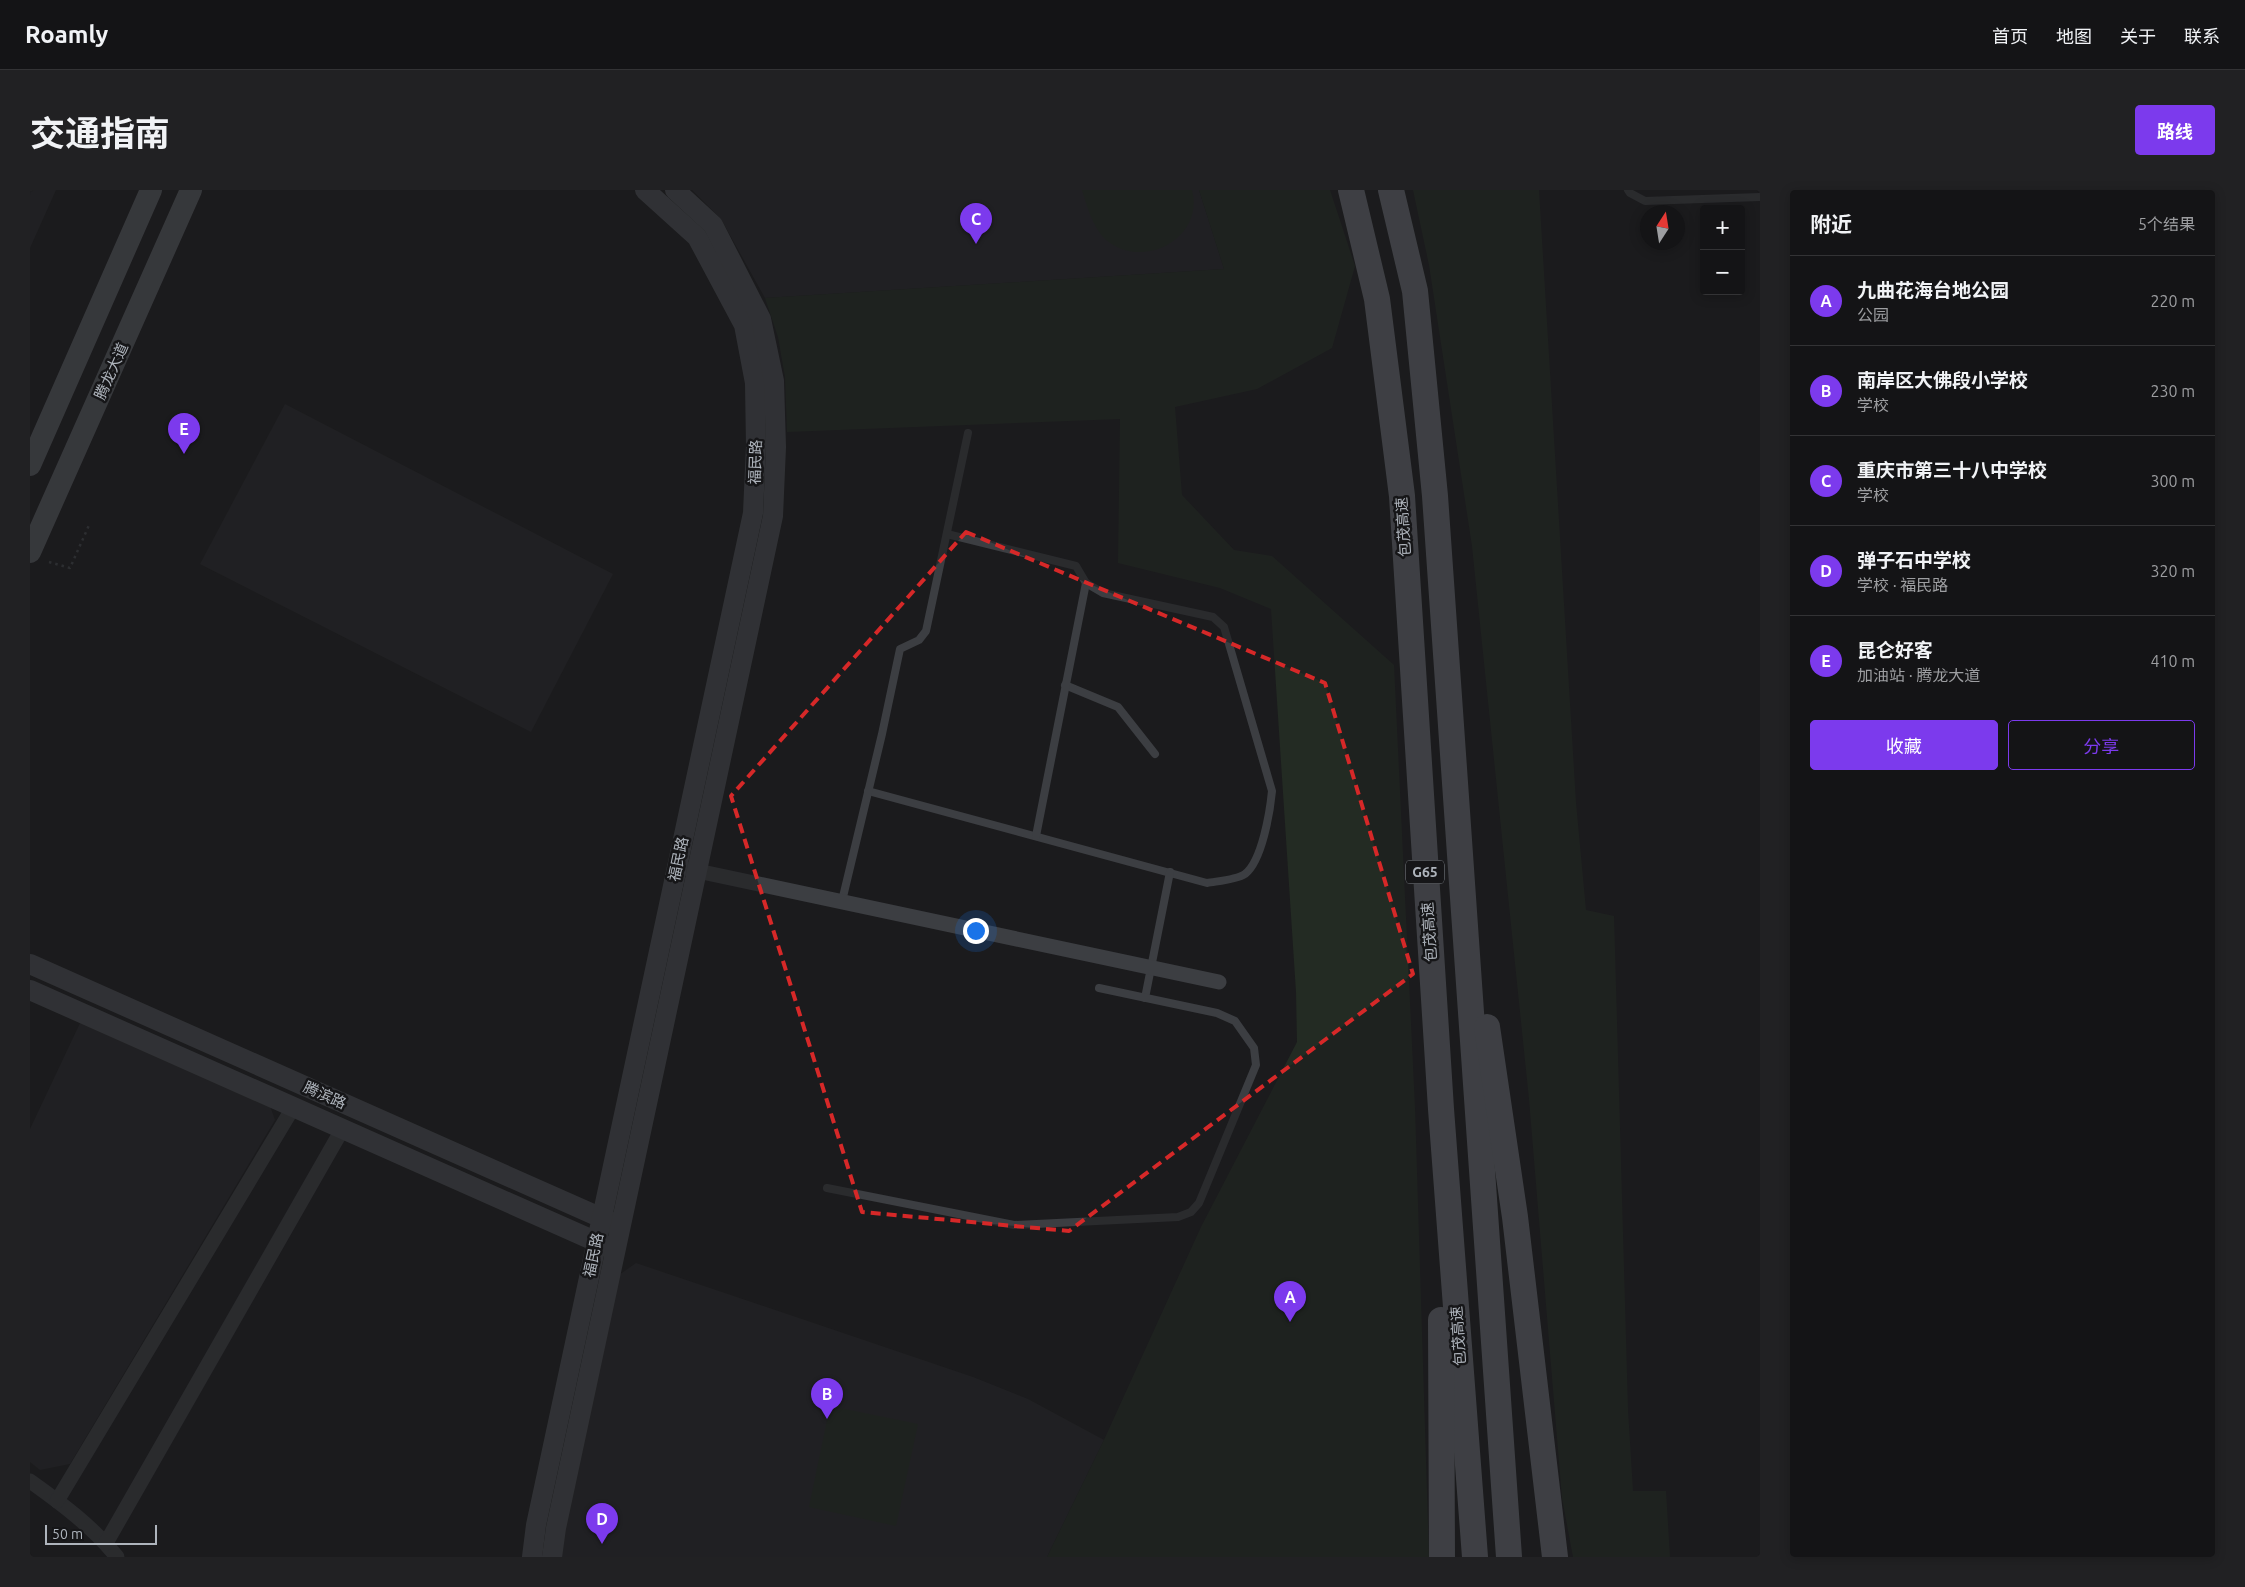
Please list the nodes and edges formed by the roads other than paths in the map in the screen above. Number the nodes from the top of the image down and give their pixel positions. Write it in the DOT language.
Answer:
graph roads {
  1 [pos="152,190"];
  2 [pos="192,190"];
  3 [pos="645,190"];
  4 [pos="675,190"];
  5 [pos="1351,190"];
  6 [pos="1391,190"];
  7 [pos="1628,190"];
  8 [pos="1760,197"];
  9 [pos="968,433"];
  10 [pos="30,465"];
  11 [pos="947,534"];
  12 [pos="40,557"];
  13 [pos="1086,583"];
  14 [pos="1065,685"];
  15 [pos="1155,754"];
  16 [pos="868,791"];
  17 [pos="1036,836"];
  18 [pos="1458,845"];
  19 [pos="676,866"];
  20 [pos="696,871"];
  21 [pos="1170,872"];
  22 [pos="842,901"];
  23 [pos="30,964"];
  24 [pos="1150,968"];
  25 [pos="1218,982"];
  26 [pos="1099,988"];
  27 [pos="30,990"];
  28 [pos="1145,998"];
  29 [pos="294,1106"];
  30 [pos="1440,1110"];
  31 [pos="343,1128"];
  32 [pos="826,1188"];
  33 [pos="600,1218"];
  34 [pos="620,1226"];
  35 [pos="596,1241"];
  36 [pos="614,1250"];
  37 [pos="30,1480"];
  38 [pos="57,1501"];
  39 [pos="106,1543"];
  40 [pos="1555,1552"];
  41 [pos="117,1557"];
  42 [pos="532,1557"];
  43 [pos="552,1557"];
  44 [pos="1442,1557"];
  45 [pos="1475,1557"];
  46 [pos="1509,1557"];
  1 -- 10 [label="main road"];
  2 -- 12 [label="main road, 腾龙大道"];
  3 -- 19 [label="main road, 福民路"];
  4 -- 20 [label="main road, 福民路"];
  5 -- 30 [label="highway, 包茂高速 / G65"];
  6 -- 18 [label="highway, G65"];
  7 -- 8 [label="lane"];
  9 -- 11 [label="lane"];
  11 -- 13 [label="lane"];
  11 -- 16 [label="lane"];
  13 -- 14 [label="lane"];
  13 -- 21 [label="lane"];
  14 -- 15 [label="lane"];
  14 -- 17 [label="lane"];
  16 -- 17 [label="lane"];
  16 -- 22 [label="lane"];
  17 -- 21 [label="lane"];
  18 -- 40 [label="highway"];
  18 -- 46 [label="highway, G65"];
  19 -- 20 [label="street"];
  19 -- 33 [label="main road, 福民路"];
  20 -- 22 [label="street"];
  20 -- 34 [label="main road, 福民路"];
  21 -- 24 [label="lane"];
  22 -- 24 [label="street"];
  23 -- 33 [label="main road, 腾滨路"];
  24 -- 25 [label="street"];
  24 -- 28 [label="lane"];
  26 -- 28 [label="lane"];
  27 -- 29 [label="main road, 腾滨路"];
  28 -- 32 [label="lane"];
  29 -- 31 [label="main road, 腾滨路"];
  29 -- 38 [label="street"];
  30 -- 44 [label="highway"];
  30 -- 45 [label="highway, 包茂高速 / G65"];
  31 -- 35 [label="main road, 腾滨路"];
  31 -- 39 [label="street"];
  33 -- 34 [label="main road, 腾滨路"];
  33 -- 35 [label="main road, 福民路"];
  34 -- 36 [label="main road, 福民路"];
  35 -- 36 [label="main road, 腾滨路"];
  35 -- 42 [label="main road, 福民路"];
  36 -- 43 [label="main road, 福民路"];
  37 -- 38 [label="street"];
  38 -- 39 [label="street"];
  39 -- 41 [label="street"];
}
